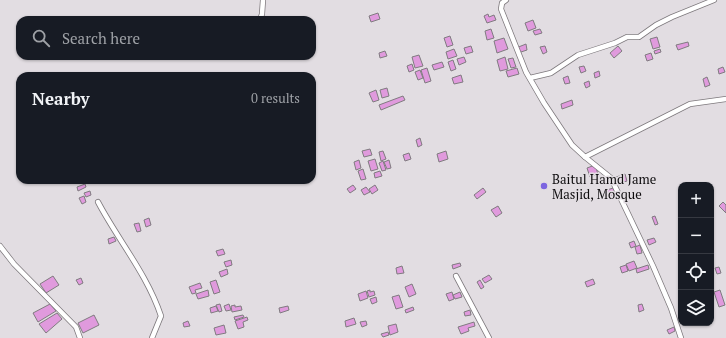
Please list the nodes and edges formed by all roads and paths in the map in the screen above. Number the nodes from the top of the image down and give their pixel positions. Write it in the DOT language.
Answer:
graph roads {
  1 [pos="263,0"];
  2 [pos="506,0"];
  3 [pos="714,0"];
  4 [pos="261,16"];
  5 [pos="530,78"];
  6 [pos="726,99"];
  7 [pos="585,157"];
  8 [pos="98,202"];
  9 [pos="0,246"];
  10 [pos="456,276"];
  11 [pos="80,338"];
  12 [pos="152,338"];
  13 [pos="489,338"];
  14 [pos="682,338"];
  1 -- 4 [label="street"];
  2 -- 5 [label="street"];
  3 -- 5 [label="street"];
  5 -- 7 [label="street"];
  6 -- 7 [label="street"];
  7 -- 14 [label="street"];
  8 -- 12 [label="street"];
  9 -- 11 [label="street"];
  10 -- 13 [label="street"];
}
